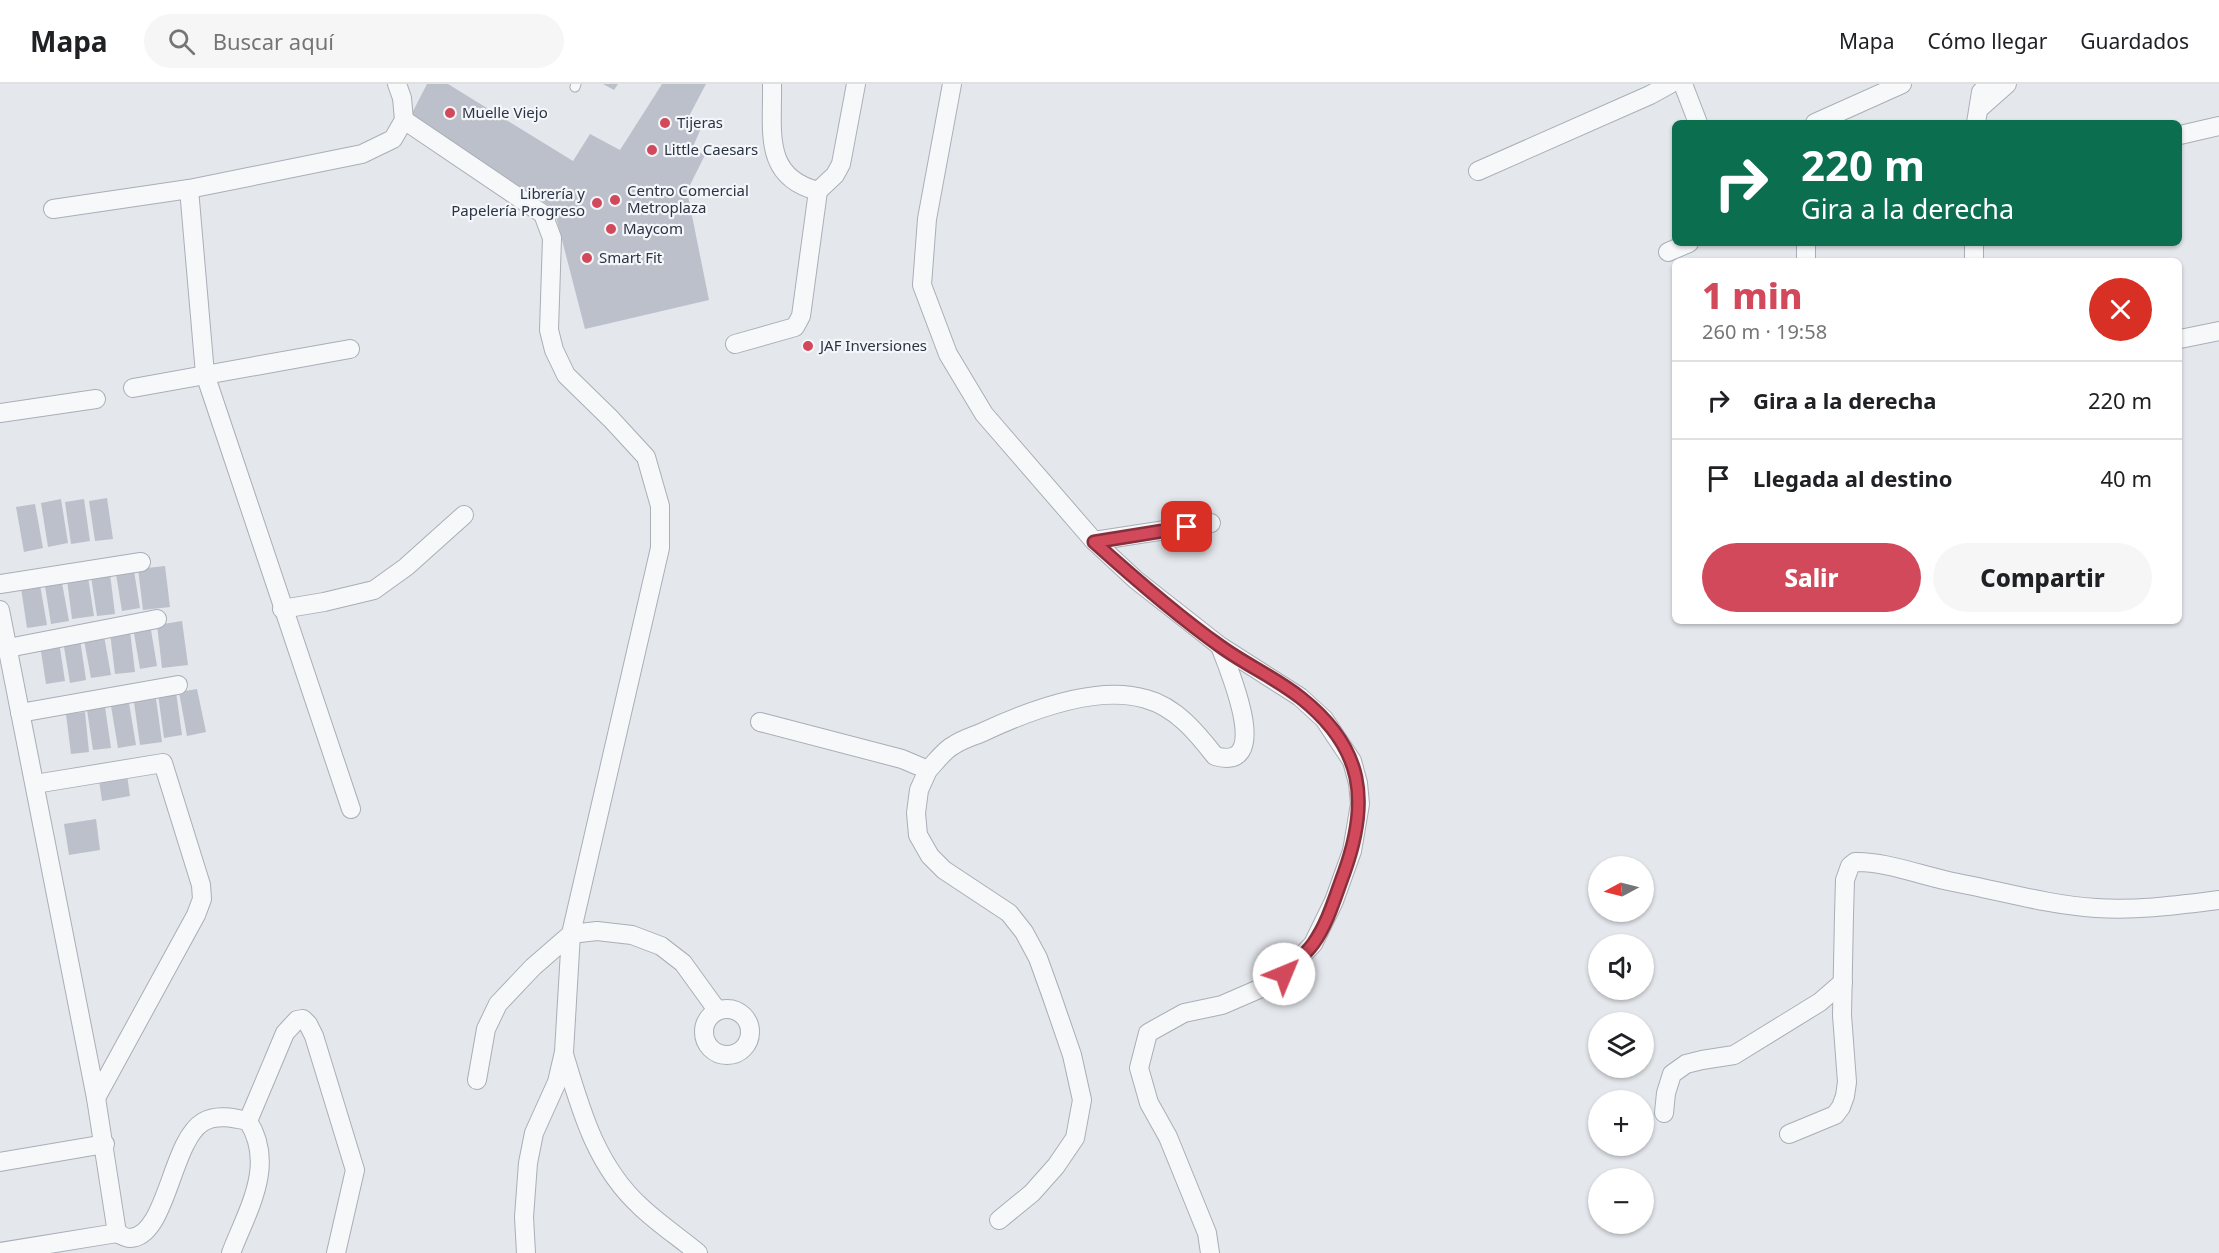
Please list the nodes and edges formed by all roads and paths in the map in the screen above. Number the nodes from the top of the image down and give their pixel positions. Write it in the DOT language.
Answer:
graph roads {
  1 [pos="397,84"];
  2 [pos="772,84"];
  3 [pos="856,84"];
  4 [pos="952,84"];
  5 [pos="1670,84"];
  6 [pos="1683,84"];
  7 [pos="1902,84"];
  8 [pos="1989,84"];
  9 [pos="2007,84"];
  10 [pos="1648,90"];
  11 [pos="1976,116"];
  12 [pos="404,120"];
  13 [pos="1697,120"];
  14 [pos="1822,120"];
  15 [pos="2219,126"];
  16 [pos="2182,135"];
  17 [pos="1478,171"];
  18 [pos="189,189"];
  19 [pos="818,191"];
  20 [pos="53,209"];
  21 [pos="1682,246"];
  22 [pos="1668,252"];
  23 [pos="2219,331"];
  24 [pos="2182,339"];
  25 [pos="735,344"];
  26 [pos="350,349"];
  27 [pos="205,374"];
  28 [pos="133,388"];
  29 [pos="96,399"];
  30 [pos="0,413"];
  31 [pos="464,515"];
  32 [pos="1210,523"];
  33 [pos="1094,542"];
  34 [pos="141,562"];
  35 [pos="0,584"];
  36 [pos="282,609"];
  37 [pos="0,610"];
  38 [pos="157,619"];
  39 [pos="1220,646"];
  40 [pos="8,648"];
  41 [pos="178,685"];
  42 [pos="20,713"];
  43 [pos="760,722"];
  44 [pos="928,770"];
  45 [pos="35,784"];
  46 [pos="351,809"];
  47 [pos="2219,900"];
  48 [pos="571,934"];
  49 [pos="1843,982"];
  50 [pos="717,1010"];
  51 [pos="564,1052"];
  52 [pos="477,1080"];
  53 [pos="96,1098"];
  54 [pos="1664,1113"];
  55 [pos="248,1121"];
  56 [pos="1790,1134"];
  57 [pos="105,1144"];
  58 [pos="0,1162"];
  59 [pos="999,1220"];
  60 [pos="117,1233"];
  61 [pos="0,1252"];
  62 [pos="231,1253"];
  63 [pos="336,1253"];
  64 [pos="526,1253"];
  65 [pos="699,1253"];
  66 [pos="1210,1253"];
  1 -- 12 [label="street"];
  2 -- 19 [label="street"];
  3 -- 19 [label="street"];
  4 -- 33 [label="street"];
  5 -- 10 [label="street"];
  6 -- 13 [label="street"];
  7 -- 14 [label="street"];
  8 -- 11 [label="street"];
  9 -- 11 [label="street"];
  10 -- 17 [label="street"];
  12 -- 18 [label="street"];
  12 -- 48 [label="street"];
  15 -- 16 [label="street"];
  18 -- 20 [label="street"];
  18 -- 27 [label="street"];
  19 -- 25 [label="street"];
  21 -- 22 [label="street"];
  23 -- 24 [label="street"];
  26 -- 27 [label="street"];
  27 -- 28 [label="street"];
  27 -- 36 [label="street"];
  29 -- 30 [label="street"];
  31 -- 36 [label="street"];
  32 -- 33 [label="street"];
  33 -- 39 [label="street"];
  34 -- 35 [label="street"];
  36 -- 46 [label="street"];
  37 -- 40 [label="street"];
  38 -- 40 [label="street"];
  39 -- 44 [label="street"];
  39 -- 66 [label="street"];
  40 -- 42 [label="street"];
  41 -- 42 [label="street"];
  42 -- 45 [label="street"];
  43 -- 44 [label="street"];
  44 -- 59 [label="street"];
  45 -- 53 [label="street"];
  45 -- 53 [label="street"];
  47 -- 49 [label="street"];
  48 -- 50 [label="street"];
  48 -- 51 [label="street"];
  48 -- 52 [label="street"];
  49 -- 54 [label="street"];
  49 -- 56 [label="street"];
  51 -- 64 [label="street"];
  51 -- 65 [label="street"];
  53 -- 57 [label="street"];
  55 -- 60 [label="street"];
  55 -- 62 [label="street"];
  55 -- 63 [label="street"];
  57 -- 58 [label="street"];
  57 -- 60 [label="street"];
  60 -- 61 [label="street"];
}
